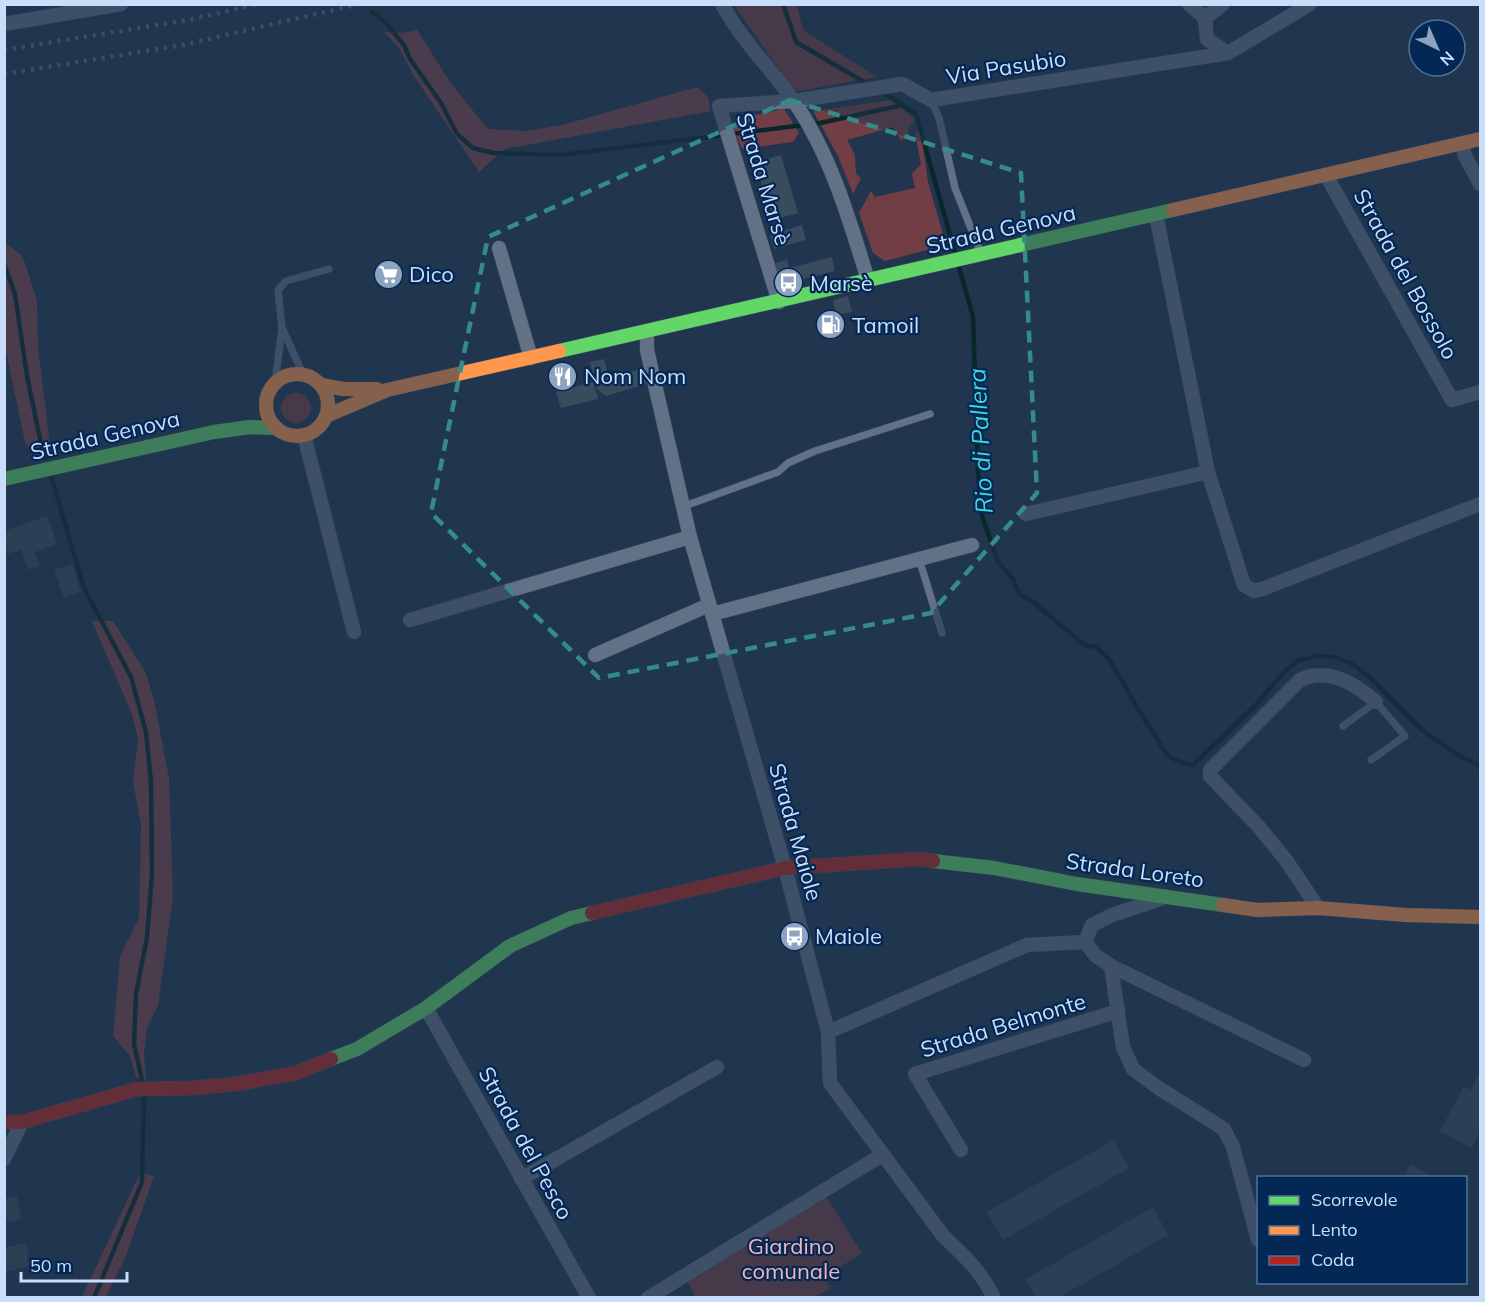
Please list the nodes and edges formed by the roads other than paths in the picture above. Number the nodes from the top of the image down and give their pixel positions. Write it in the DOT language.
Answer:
graph roads {
  1 [pos="121,4"];
  2 [pos="722,4"];
  3 [pos="1189,4"];
  4 [pos="1223,4"];
  5 [pos="1310,4"];
  6 [pos="1205,18"];
  7 [pos="4,24"];
  8 [pos="1228,53"];
  9 [pos="931,100"];
  10 [pos="797,107"];
  11 [pos="1480,139"];
  12 [pos="1462,143"];
  13 [pos="1326,174"];
  14 [pos="1480,184"];
  15 [pos="1156,215"];
  16 [pos="499,248"];
  17 [pos="977,255"];
  18 [pos="329,269"];
  19 [pos="868,280"];
  20 [pos="779,302"];
  21 [pos="282,328"];
  22 [pos="647,331"];
  23 [pos="531,358"];
  24 [pos="303,374"];
  25 [pos="275,383"];
  26 [pos="321,385"];
  27 [pos="387,390"];
  28 [pos="1480,392"];
  29 [pos="267,398"];
  30 [pos="930,414"];
  31 [pos="326,416"];
  32 [pos="276,428"];
  33 [pos="214,432"];
  34 [pos="304,435"];
  35 [pos="1208,472"];
  36 [pos="4,479"];
  37 [pos="1480,504"];
  38 [pos="682,507"];
  39 [pos="1026,514"];
  40 [pos="690,537"];
  41 [pos="972,545"];
  42 [pos="919,559"];
  43 [pos="710,610"];
  44 [pos="410,620"];
  45 [pos="354,632"];
  46 [pos="942,633"];
  47 [pos="595,655"];
  48 [pos="1376,702"];
  49 [pos="1344,726"];
  50 [pos="1371,760"];
  51 [pos="785,868"];
  52 [pos="1169,896"];
  53 [pos="1318,908"];
  54 [pos="1480,917"];
  55 [pos="1085,942"];
  56 [pos="1111,966"];
  57 [pos="426,1008"];
  58 [pos="1118,1011"];
  59 [pos="828,1032"];
  60 [pos="1304,1060"];
  61 [pos="717,1067"];
  62 [pos="4,1122"];
  63 [pos="22,1122"];
  64 [pos="961,1150"];
  65 [pos="882,1155"];
  66 [pos="4,1159"];
  67 [pos="521,1179"];
  68 [pos="1257,1236"];
  69 [pos="590,1298"];
  70 [pos="648,1298"];
  71 [pos="994,1298"];
  1 -- 7 [label="street"];
  2 -- 10 [label="street"];
  3 -- 6 [label="street"];
  4 -- 6 [label="street"];
  5 -- 8 [label="street, Via Pasubio"];
  6 -- 8 [label="street"];
  8 -- 9 [label="street, Via Pasubio"];
  9 -- 10 [label="street, Via Pasubio"];
  9 -- 17 [label="lane"];
  10 -- 19 [label="street"];
  10 -- 20 [label="street, Strada Marsè"];
  11 -- 12 [label="main road, Strada Genova"];
  12 -- 13 [label="main road, Strada Genova"];
  12 -- 14 [label="street"];
  13 -- 15 [label="main road, Strada Genova"];
  13 -- 28 [label="street, Strada del Bossolo"];
  15 -- 17 [label="main road, Strada Genova"];
  15 -- 35 [label="street"];
  16 -- 23 [label="street"];
  17 -- 19 [label="main road, Strada Genova"];
  18 -- 21 [label="lane"];
  19 -- 20 [label="main road, Strada Genova"];
  20 -- 22 [label="main road, Strada Genova"];
  21 -- 24 [label="lane"];
  21 -- 25 [label="lane"];
  22 -- 23 [label="main road, Strada Genova"];
  22 -- 38 [label="street, Strada Maiole"];
  23 -- 27 [label="main road, Strada Genova"];
  24 -- 25 [label="main road"];
  24 -- 26 [label="main road, Strada Genova"];
  25 -- 29 [label="main road, Strada Genova"];
  26 -- 27 [label="main road, Strada Genova"];
  26 -- 31 [label="main road"];
  27 -- 31 [label="main road, Strada Genova"];
  29 -- 32 [label="main road"];
  29 -- 33 [label="main road, Strada Genova"];
  30 -- 38 [label="lane"];
  31 -- 34 [label="main road, Strada Genova"];
  32 -- 33 [label="main road, Strada Genova"];
  32 -- 34 [label="main road, Strada Genova"];
  33 -- 36 [label="main road, Strada Genova"];
  34 -- 45 [label="street"];
  35 -- 37 [label="street"];
  35 -- 39 [label="street"];
  38 -- 40 [label="street, Strada Maiole"];
  40 -- 43 [label="street, Strada Maiole"];
  40 -- 44 [label="street"];
  41 -- 42 [label="street"];
  42 -- 43 [label="street"];
  42 -- 46 [label="lane"];
  43 -- 47 [label="street"];
  43 -- 51 [label="street, Strada Maiole"];
  48 -- 49 [label="lane"];
  48 -- 50 [label="lane"];
  48 -- 53 [label="street"];
  51 -- 52 [label="main road, Strada Loreto"];
  51 -- 57 [label="main road, Strada Loreto"];
  51 -- 59 [label="street, Strada Maiole"];
  52 -- 53 [label="main road, Strada Loreto"];
  52 -- 55 [label="street"];
  53 -- 54 [label="main road, Strada Loreto"];
  55 -- 56 [label="street"];
  55 -- 59 [label="street"];
  56 -- 58 [label="street"];
  56 -- 60 [label="street"];
  57 -- 63 [label="main road, Strada Loreto"];
  57 -- 67 [label="street, Strada del Pesco"];
  58 -- 64 [label="street, Strada Belmonte"];
  58 -- 68 [label="street"];
  59 -- 65 [label="street, Strada Maiole"];
  61 -- 67 [label="street"];
  62 -- 63 [label="main road, Strada Loreto"];
  63 -- 66 [label="street"];
  65 -- 70 [label="street"];
  65 -- 71 [label="street, Strada Maiole"];
  67 -- 69 [label="street, Strada del Pesco"];
}
